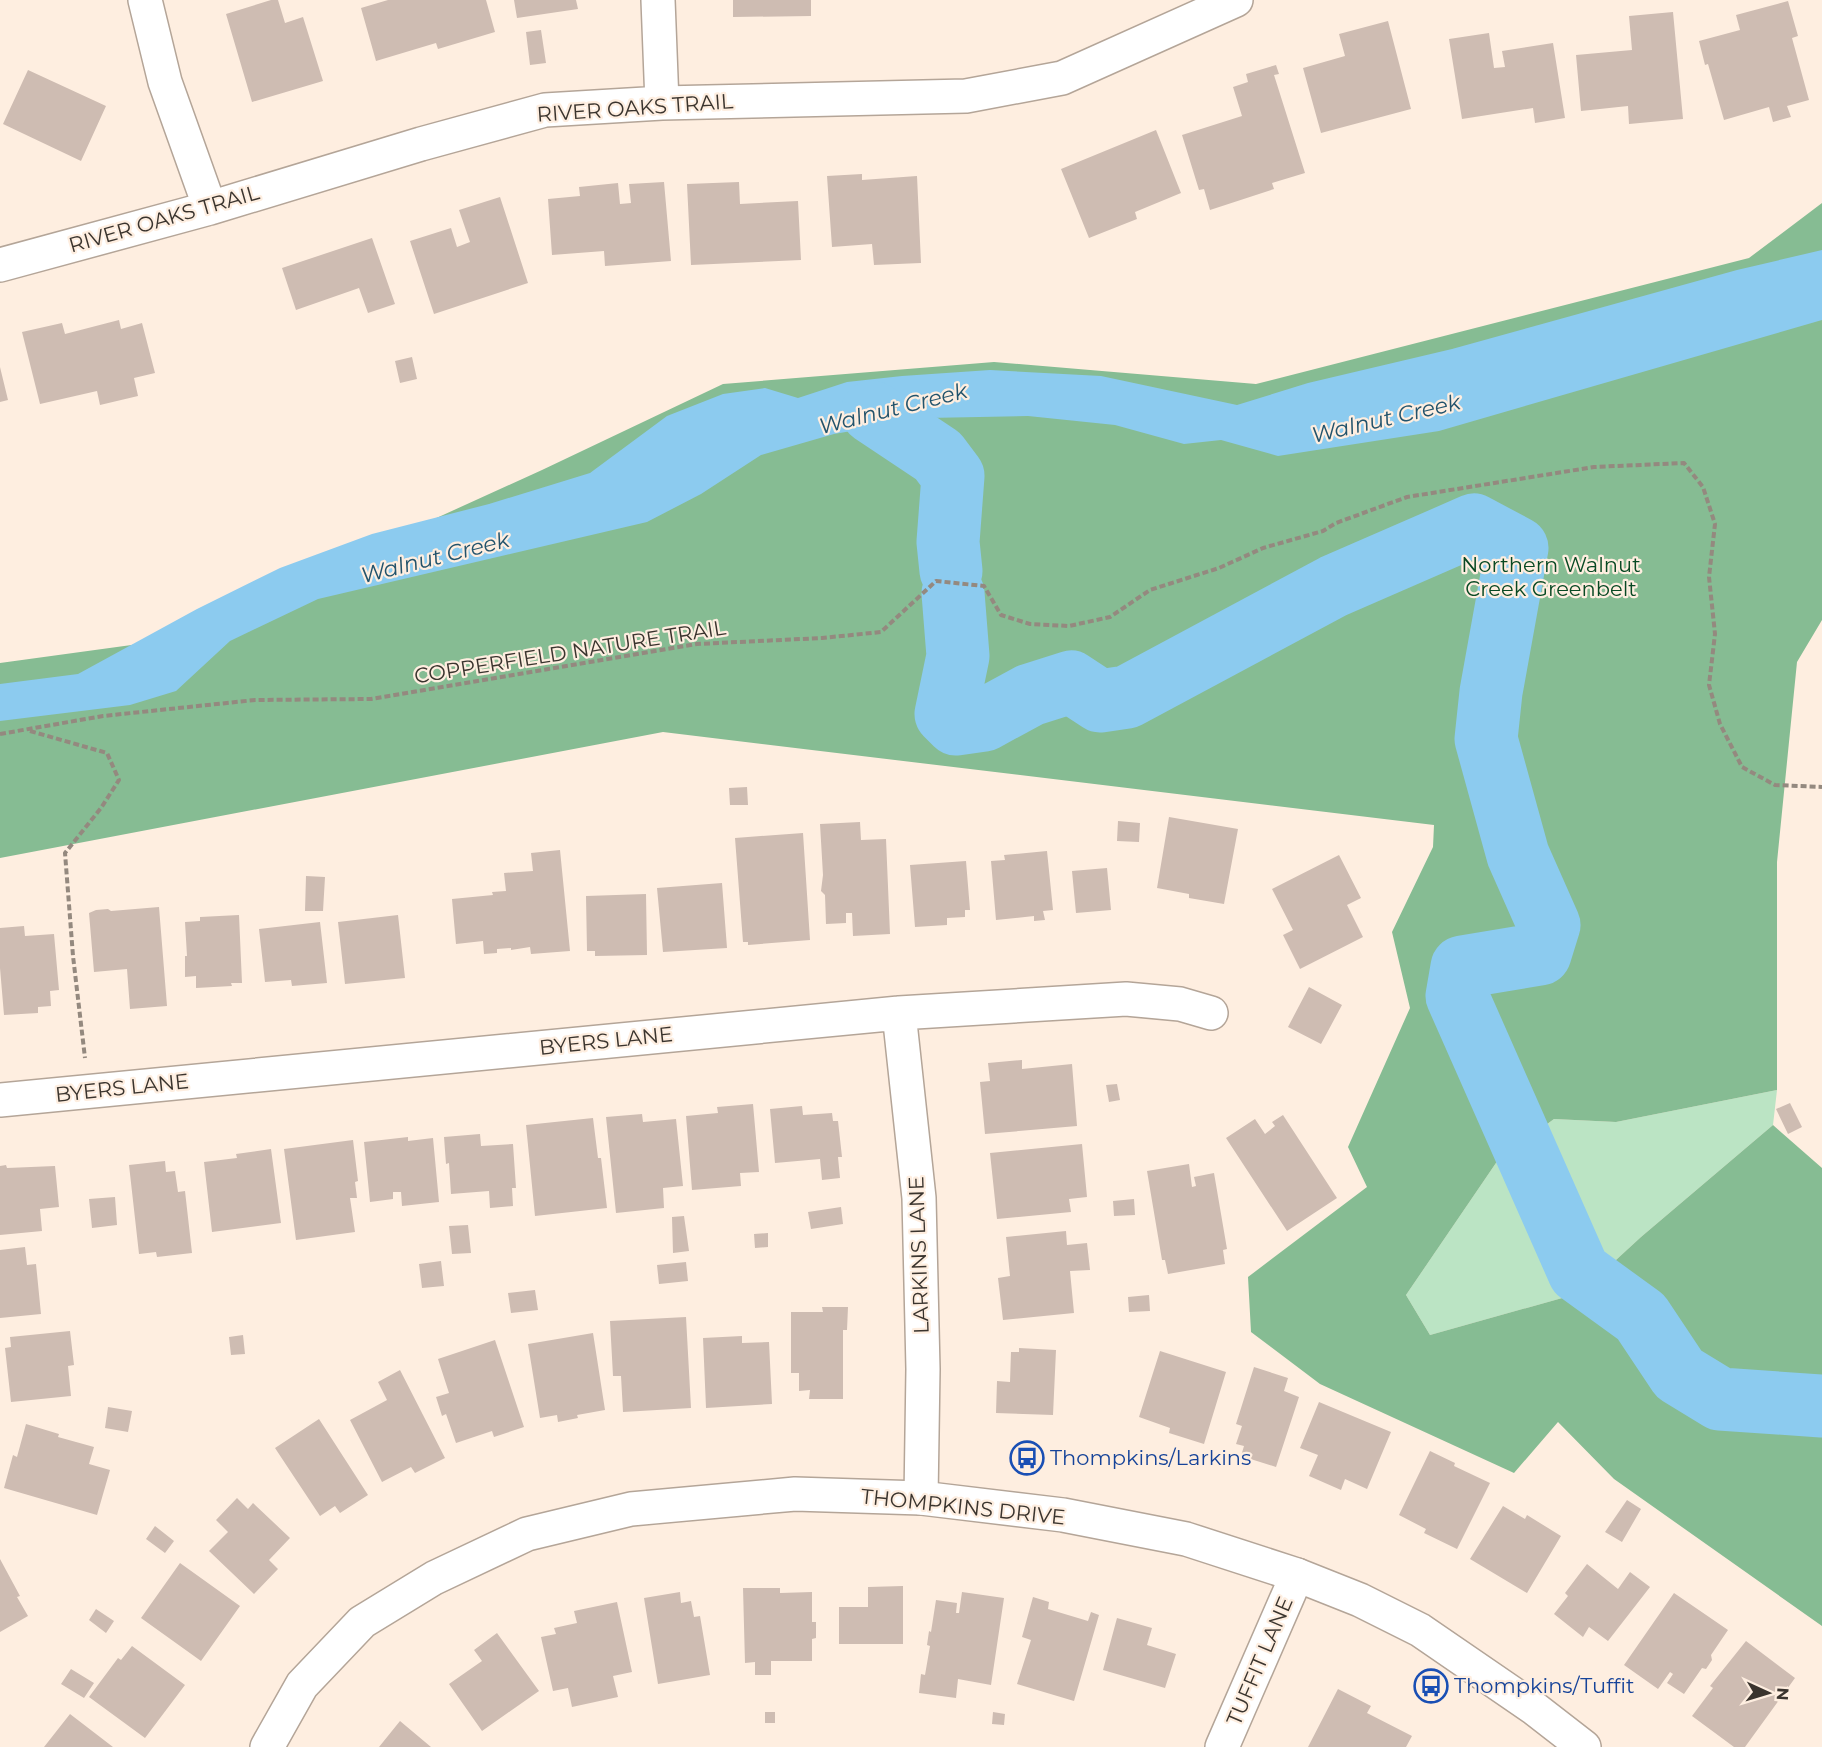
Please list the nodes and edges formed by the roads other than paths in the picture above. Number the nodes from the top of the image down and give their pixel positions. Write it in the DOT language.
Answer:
graph roads {
  1 [pos="145,0"];
  2 [pos="658,0"];
  3 [pos="1236,0"];
  4 [pos="662,103"];
  5 [pos="210,208"];
  6 [pos="0,265"];
  7 [pos="899,1013"];
  8 [pos="1211,1013"];
  9 [pos="0,1100"];
  10 [pos="921,1498"];
  11 [pos="1297,1575"];
  12 [pos="267,1747"];
  13 [pos="1222,1747"];
  14 [pos="1584,1747"];
  1 -- 5 [label="street"];
  2 -- 4 [label="street"];
  3 -- 4 [label="street, RIVER OAKS TRAIL"];
  4 -- 5 [label="street, RIVER OAKS TRAIL"];
  5 -- 6 [label="street, RIVER OAKS TRAIL"];
  7 -- 8 [label="street, BYERS LANE"];
  7 -- 9 [label="street, BYERS LANE"];
  7 -- 10 [label="street, LARKINS LANE"];
  10 -- 11 [label="street, THOMPKINS DRIVE"];
  10 -- 12 [label="street, THOMPKINS DRIVE"];
  11 -- 13 [label="street, TUFFIT LANE"];
  11 -- 14 [label="street, THOMPKINS DRIVE"];
}
